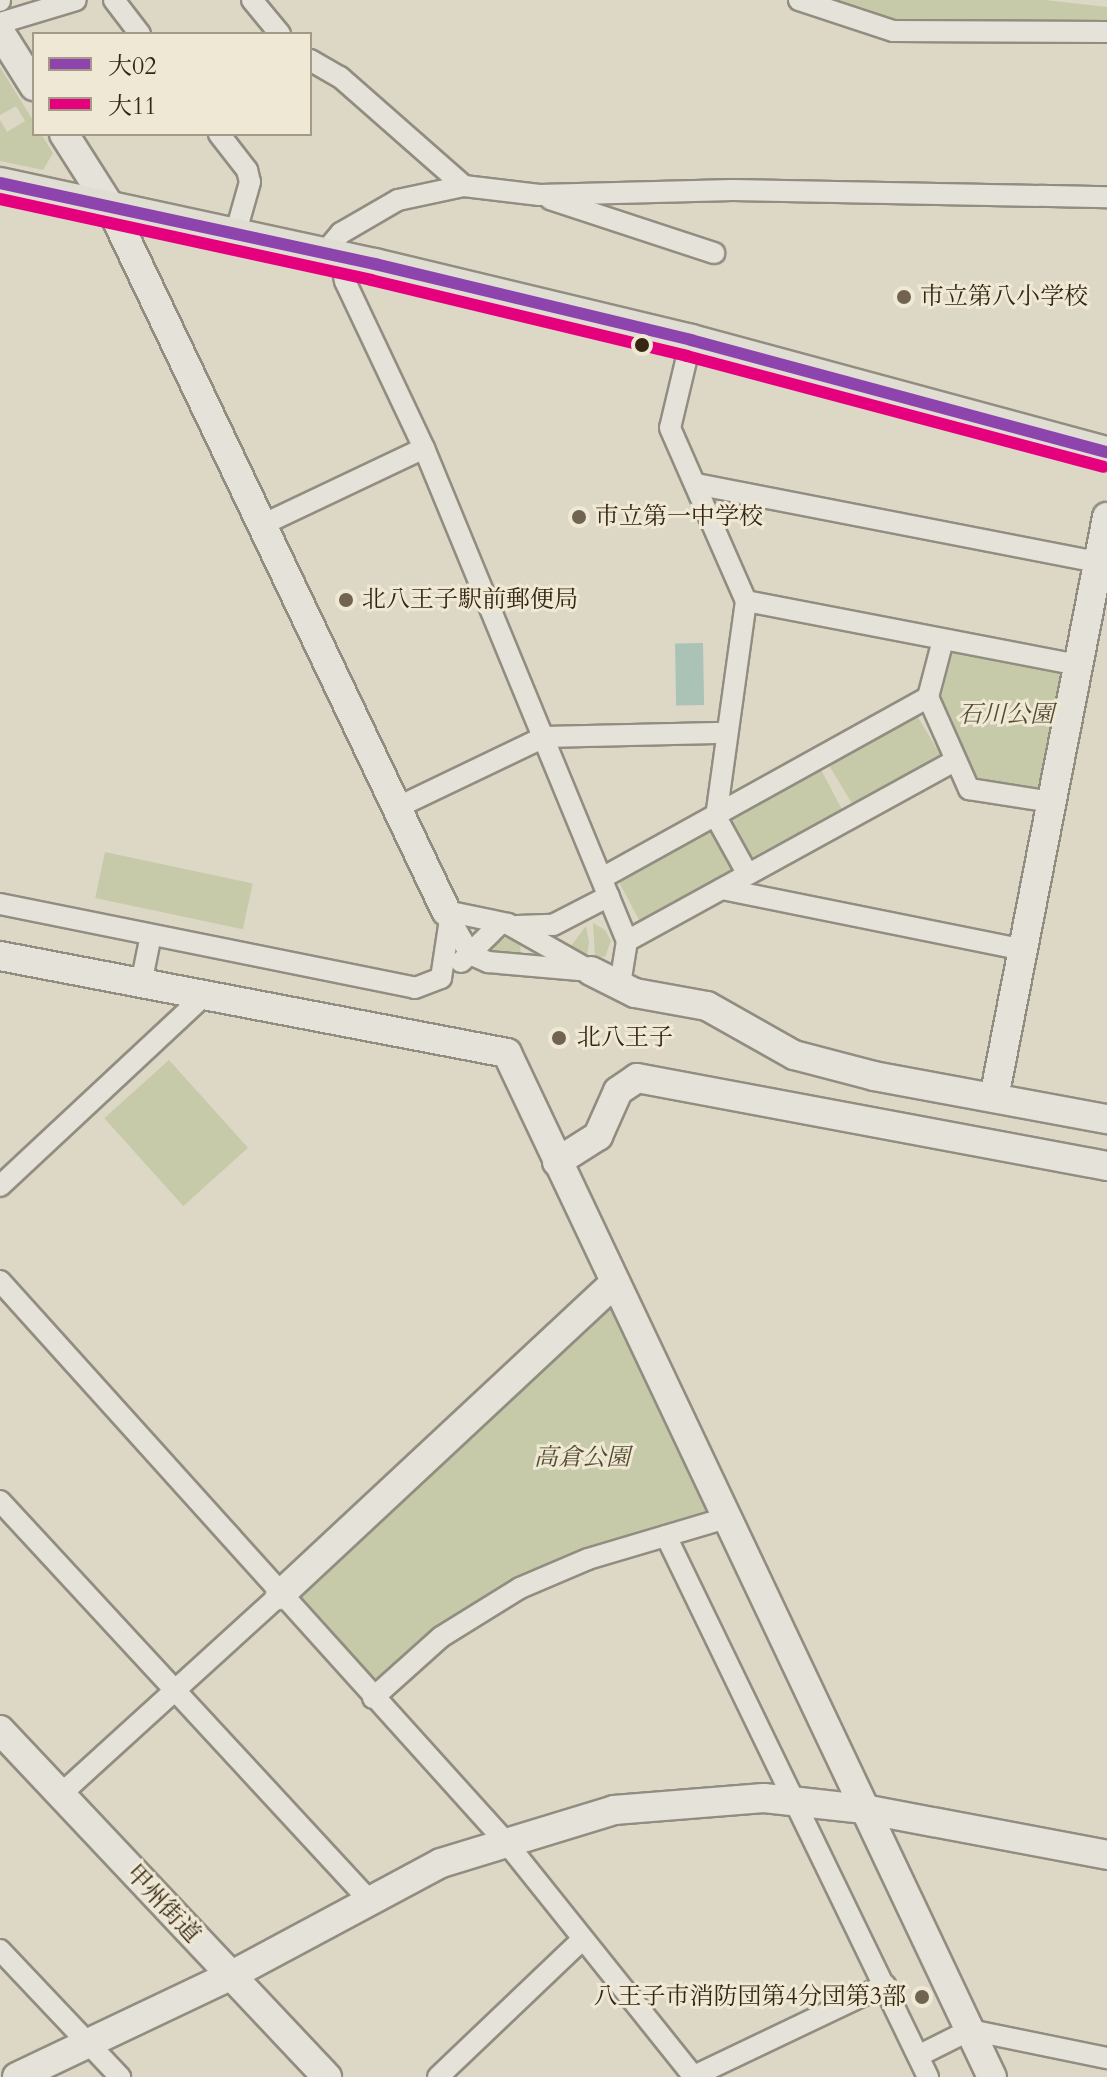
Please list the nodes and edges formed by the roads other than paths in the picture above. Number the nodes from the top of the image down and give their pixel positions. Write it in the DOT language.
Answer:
graph roads {
  1 [pos="76,0"];
  2 [pos="114,0"];
  3 [pos="252,0"];
  4 [pos="799,0"];
  5 [pos="0,23"];
  6 [pos="0,32"];
  7 [pos="138,32"];
  8 [pos="278,32"];
  9 [pos="1107,32"];
  10 [pos="312,61"];
  11 [pos="32,83"];
  12 [pos="65,136"];
  13 [pos="221,136"];
  14 [pos="0,183"];
  15 [pos="464,186"];
  16 [pos="539,195"];
  17 [pos="1107,197"];
  18 [pos="111,208"];
  19 [pos="235,235"];
  20 [pos="714,253"];
  21 [pos="332,255"];
  22 [pos="691,340"];
  23 [pos="424,448"];
  24 [pos="1107,452"];
  25 [pos="696,484"];
  26 [pos="1107,517"];
  27 [pos="262,525"];
  28 [pos="1098,562"];
  29 [pos="746,601"];
  30 [pos="943,640"];
  31 [pos="1077,665"];
  32 [pos="928,697"];
  33 [pos="727,733"];
  34 [pos="544,737"];
  35 [pos="955,761"];
  36 [pos="1051,802"];
  37 [pos="396,808"];
  38 [pos="716,817"];
  39 [pos="747,873"];
  40 [pos="606,887"];
  41 [pos="722,889"];
  42 [pos="0,904"];
  43 [pos="577,914"];
  44 [pos="448,915"];
  45 [pos="504,924"];
  46 [pos="151,935"];
  47 [pos="627,941"];
  48 [pos="544,946"];
  49 [pos="1024,950"];
  50 [pos="470,954"];
  51 [pos="0,956"];
  52 [pos="529,967"];
  53 [pos="591,971"];
  54 [pos="441,978"];
  55 [pos="141,984"];
  56 [pos="620,984"];
  57 [pos="203,997"];
  58 [pos="994,1098"];
  59 [pos="1107,1119"];
  60 [pos="557,1162"];
  61 [pos="1107,1166"];
  62 [pos="0,1186"];
  63 [pos="0,1281"];
  64 [pos="615,1283"];
  65 [pos="0,1501"];
  66 [pos="723,1519"];
  67 [pos="666,1536"];
  68 [pos="280,1595"];
  69 [pos="175,1692"];
  70 [pos="373,1698"];
  71 [pos="0,1730"];
  72 [pos="61,1794"];
  73 [pos="794,1802"];
  74 [pos="864,1809"];
  75 [pos="505,1841"];
  76 [pos="1107,1855"];
  77 [pos="368,1899"];
  78 [pos="583,1939"];
  79 [pos="0,1950"];
  80 [pos="230,1976"];
  81 [pos="885,1985"];
  82 [pos="970,2030"];
  83 [pos="87,2042"];
  84 [pos="918,2056"];
  85 [pos="1107,2058"];
  86 [pos="17,2077"];
  87 [pos="120,2077"];
  88 [pos="327,2077"];
  89 [pos="438,2077"];
  90 [pos="693,2077"];
  91 [pos="928,2077"];
  92 [pos="992,2077"];
  1 -- 5 [label="street"];
  2 -- 7 [label="street"];
  3 -- 8 [label="street"];
  4 -- 9 [label="street"];
  6 -- 11 [label="street"];
  10 -- 15 [label="street"];
  12 -- 18 [label="street"];
  13 -- 19 [label="street"];
  14 -- 18 [label="main road"];
  15 -- 16 [label="street"];
  15 -- 21 [label="street"];
  16 -- 17 [label="street"];
  16 -- 20 [label="street"];
  18 -- 19 [label="main road"];
  18 -- 27 [label="street"];
  19 -- 21 [label="main road"];
  21 -- 22 [label="main road"];
  21 -- 23 [label="street"];
  22 -- 24 [label="main road"];
  22 -- 25 [label="street"];
  23 -- 27 [label="street"];
  23 -- 34 [label="street"];
  25 -- 28 [label="street"];
  25 -- 29 [label="street"];
  26 -- 28 [label="street"];
  27 -- 37 [label="street"];
  28 -- 31 [label="street"];
  29 -- 30 [label="street"];
  29 -- 33 [label="street"];
  30 -- 31 [label="street"];
  30 -- 32 [label="street"];
  31 -- 36 [label="street"];
  32 -- 35 [label="street"];
  32 -- 38 [label="street"];
  33 -- 34 [label="street"];
  33 -- 38 [label="street"];
  34 -- 37 [label="street"];
  34 -- 40 [label="street"];
  35 -- 36 [label="street"];
  35 -- 39 [label="street"];
  36 -- 49 [label="street"];
  37 -- 44 [label="street"];
  38 -- 39 [label="street"];
  38 -- 40 [label="street"];
  39 -- 41 [label="street"];
  40 -- 43 [label="street"];
  40 -- 47 [label="street"];
  41 -- 47 [label="street"];
  41 -- 49 [label="street"];
  42 -- 46 [label="street"];
  43 -- 45 [label="street"];
  43 -- 48 [label="street"];
  44 -- 45 [label="street"];
  44 -- 50 [label="street"];
  44 -- 54 [label="street"];
  45 -- 48 [label="street"];
  45 -- 50 [label="street"];
  46 -- 54 [label="street"];
  46 -- 55 [label="street"];
  47 -- 56 [label="street"];
  48 -- 52 [label="street"];
  48 -- 53 [label="street"];
  49 -- 58 [label="street"];
  50 -- 52 [label="street"];
  50 -- 54 [label="street"];
  51 -- 55 [label="street"];
  52 -- 53 [label="street"];
  53 -- 56 [label="street"];
  55 -- 57 [label="street"];
  56 -- 58 [label="street"];
  57 -- 60 [label="street"];
  57 -- 62 [label="street"];
  58 -- 59 [label="street"];
  60 -- 61 [label="street"];
  60 -- 64 [label="street"];
  63 -- 68 [label="street"];
  64 -- 66 [label="street"];
  64 -- 68 [label="street"];
  65 -- 69 [label="street"];
  66 -- 67 [label="street"];
  66 -- 74 [label="street"];
  67 -- 70 [label="street"];
  67 -- 73 [label="street"];
  68 -- 69 [label="street"];
  68 -- 70 [label="street"];
  69 -- 72 [label="street"];
  69 -- 77 [label="street"];
  70 -- 75 [label="street"];
  71 -- 72 [label="street, 甲州街道"];
  72 -- 80 [label="street, 甲州街道"];
  73 -- 74 [label="street"];
  73 -- 75 [label="street"];
  73 -- 81 [label="street"];
  74 -- 76 [label="street"];
  74 -- 82 [label="street"];
  75 -- 77 [label="street"];
  75 -- 78 [label="street"];
  77 -- 80 [label="street"];
  78 -- 89 [label="street"];
  78 -- 90 [label="street"];
  79 -- 83 [label="street"];
  80 -- 83 [label="street"];
  80 -- 88 [label="street, 甲州街道"];
  81 -- 84 [label="street"];
  81 -- 90 [label="street"];
  82 -- 84 [label="street"];
  82 -- 85 [label="street"];
  82 -- 92 [label="street"];
  83 -- 86 [label="street"];
  83 -- 87 [label="street"];
  84 -- 91 [label="street"];
}
